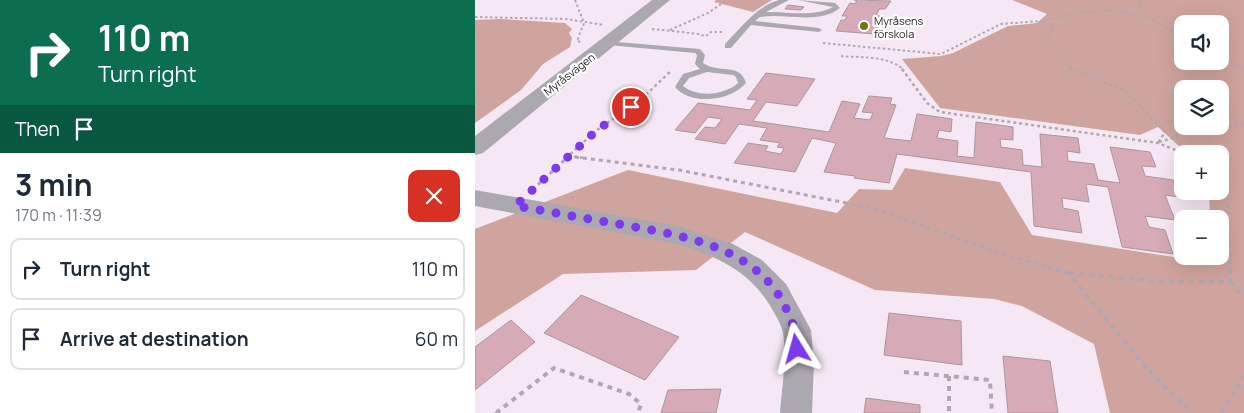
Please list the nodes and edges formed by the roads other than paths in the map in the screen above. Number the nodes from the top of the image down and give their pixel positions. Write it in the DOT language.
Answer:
graph roads {
  1 [pos="662,0"];
  2 [pos="786,0"];
  3 [pos="801,0"];
  4 [pos="758,15"];
  5 [pos="750,23"];
  6 [pos="819,30"];
  7 [pos="609,34"];
  8 [pos="727,46"];
  9 [pos="707,70"];
  10 [pos="475,148"];
  11 [pos="475,198"];
  12 [pos="796,413"];
  1 -- 7 [label="street, Myråsvägen"];
  2 -- 4 [label="lane"];
  3 -- 4 [label="lane"];
  4 -- 5 [label="lane"];
  5 -- 6 [label="lane"];
  5 -- 8 [label="lane"];
  7 -- 9 [label="lane"];
  7 -- 10 [label="street, Myråsvägen"];
  9 -- 9 [label="lane"];
  11 -- 12 [label="street"];
}
